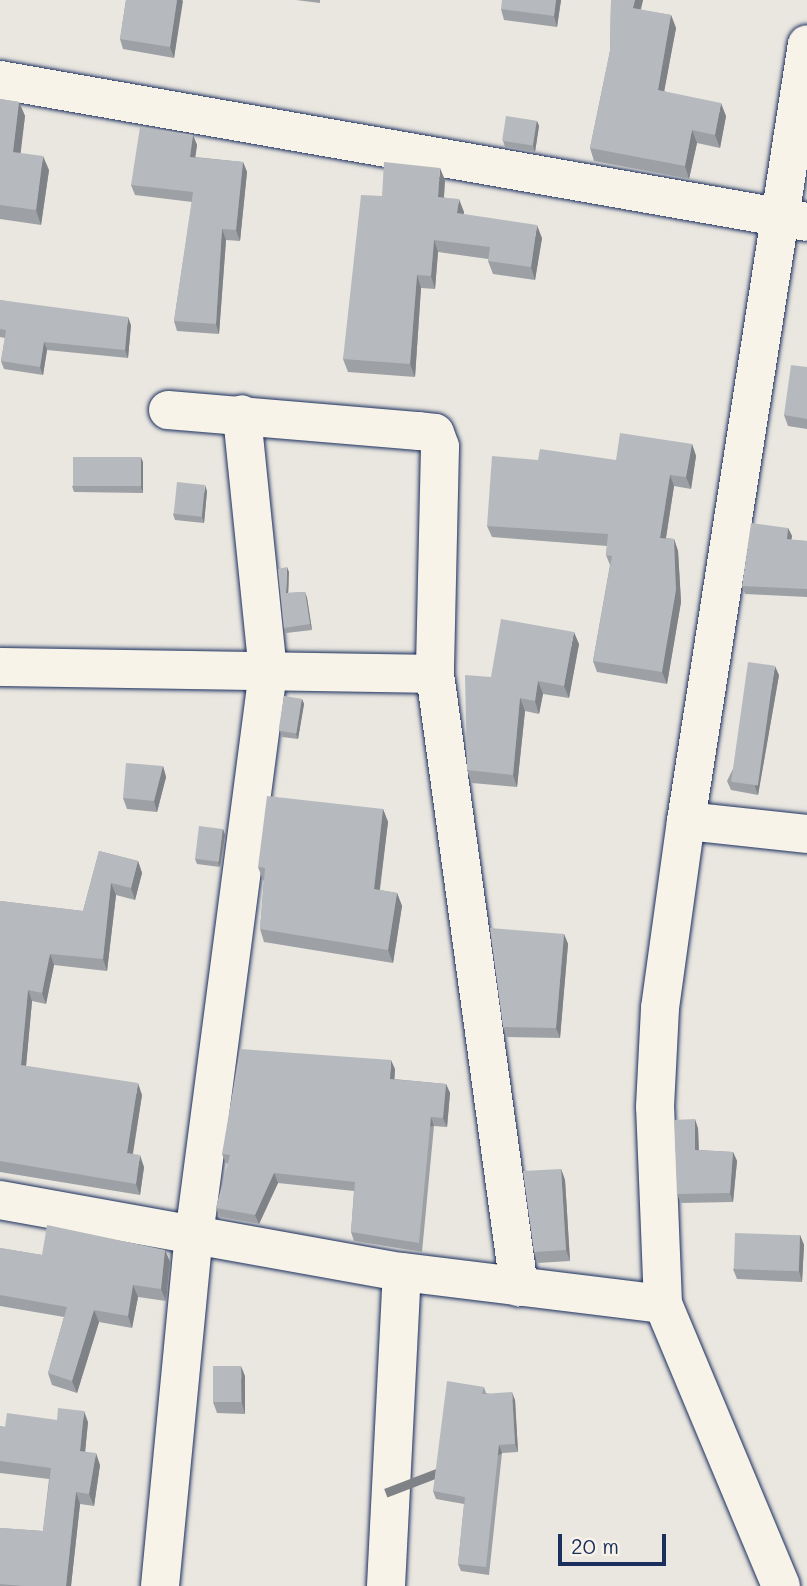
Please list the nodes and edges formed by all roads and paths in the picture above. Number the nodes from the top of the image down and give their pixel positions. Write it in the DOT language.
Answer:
graph roads {
  1 [pos="807,44"];
  2 [pos="0,80"];
  3 [pos="792,219"];
  4 [pos="168,410"];
  5 [pos="242,414"];
  6 [pos="0,667"];
  7 [pos="268,672"];
  8 [pos="435,674"];
  9 [pos="686,821"];
  10 [pos="807,834"];
  11 [pos="0,1200"];
  12 [pos="194,1236"];
  13 [pos="402,1272"];
  14 [pos="519,1287"];
  15 [pos="663,1304"];
  16 [pos="160,1586"];
  17 [pos="386,1586"];
  18 [pos="781,1586"];
  1 -- 3 [label="street"];
  2 -- 3 [label="street"];
  3 -- 9 [label="street"];
  4 -- 5 [label="street"];
  5 -- 7 [label="street"];
  5 -- 8 [label="street"];
  6 -- 7 [label="street"];
  7 -- 8 [label="street"];
  7 -- 12 [label="street"];
  8 -- 14 [label="street"];
  9 -- 10 [label="street"];
  9 -- 15 [label="street"];
  11 -- 12 [label="street"];
  12 -- 13 [label="street"];
  12 -- 16 [label="street"];
  13 -- 14 [label="street"];
  13 -- 17 [label="street"];
  14 -- 15 [label="street"];
  15 -- 18 [label="street"];
}
